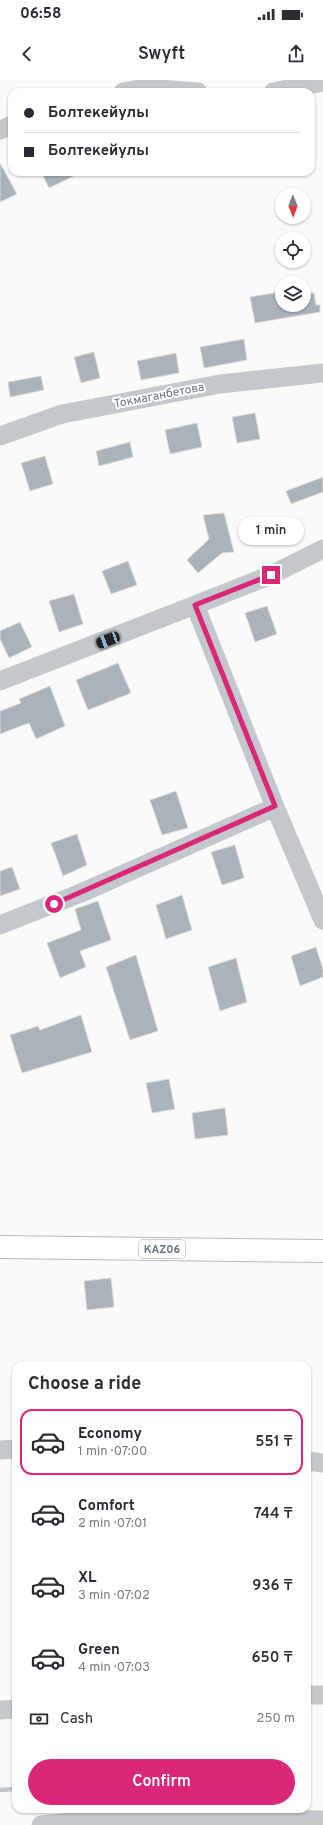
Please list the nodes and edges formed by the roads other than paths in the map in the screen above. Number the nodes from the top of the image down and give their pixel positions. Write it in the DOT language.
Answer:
graph roads {
  1 [pos="323,82"];
  2 [pos="294,88"];
  3 [pos="323,373"];
  4 [pos="0,436"];
  5 [pos="323,550"];
  6 [pos="195,605"];
  7 [pos="0,682"];
  8 [pos="275,806"];
  9 [pos="323,920"];
  10 [pos="0,925"];
  11 [pos="0,1247"];
  12 [pos="323,1251"];
  13 [pos="12,1449"];
  14 [pos="0,1450"];
  15 [pos="311,1462"];
  16 [pos="323,1464"];
  17 [pos="323,1695"];
  18 [pos="311,1696"];
  19 [pos="12,1709"];
  20 [pos="0,1710"];
  21 [pos="323,1820"];
  22 [pos="142,1821"];
  23 [pos="41,1825"];
  1 -- 2 [label="street"];
  3 -- 4 [label="street, Токмаганбетова"];
  5 -- 6 [label="street"];
  6 -- 7 [label="street"];
  6 -- 8 [label="street"];
  8 -- 9 [label="street"];
  8 -- 10 [label="street"];
  11 -- 12 [label="main road, KАZ06"];
  13 -- 14 [label="street"];
  15 -- 16 [label="street"];
  17 -- 18 [label="street"];
  19 -- 20 [label="street"];
  21 -- 22 [label="street"];
  22 -- 23 [label="street"];
}
